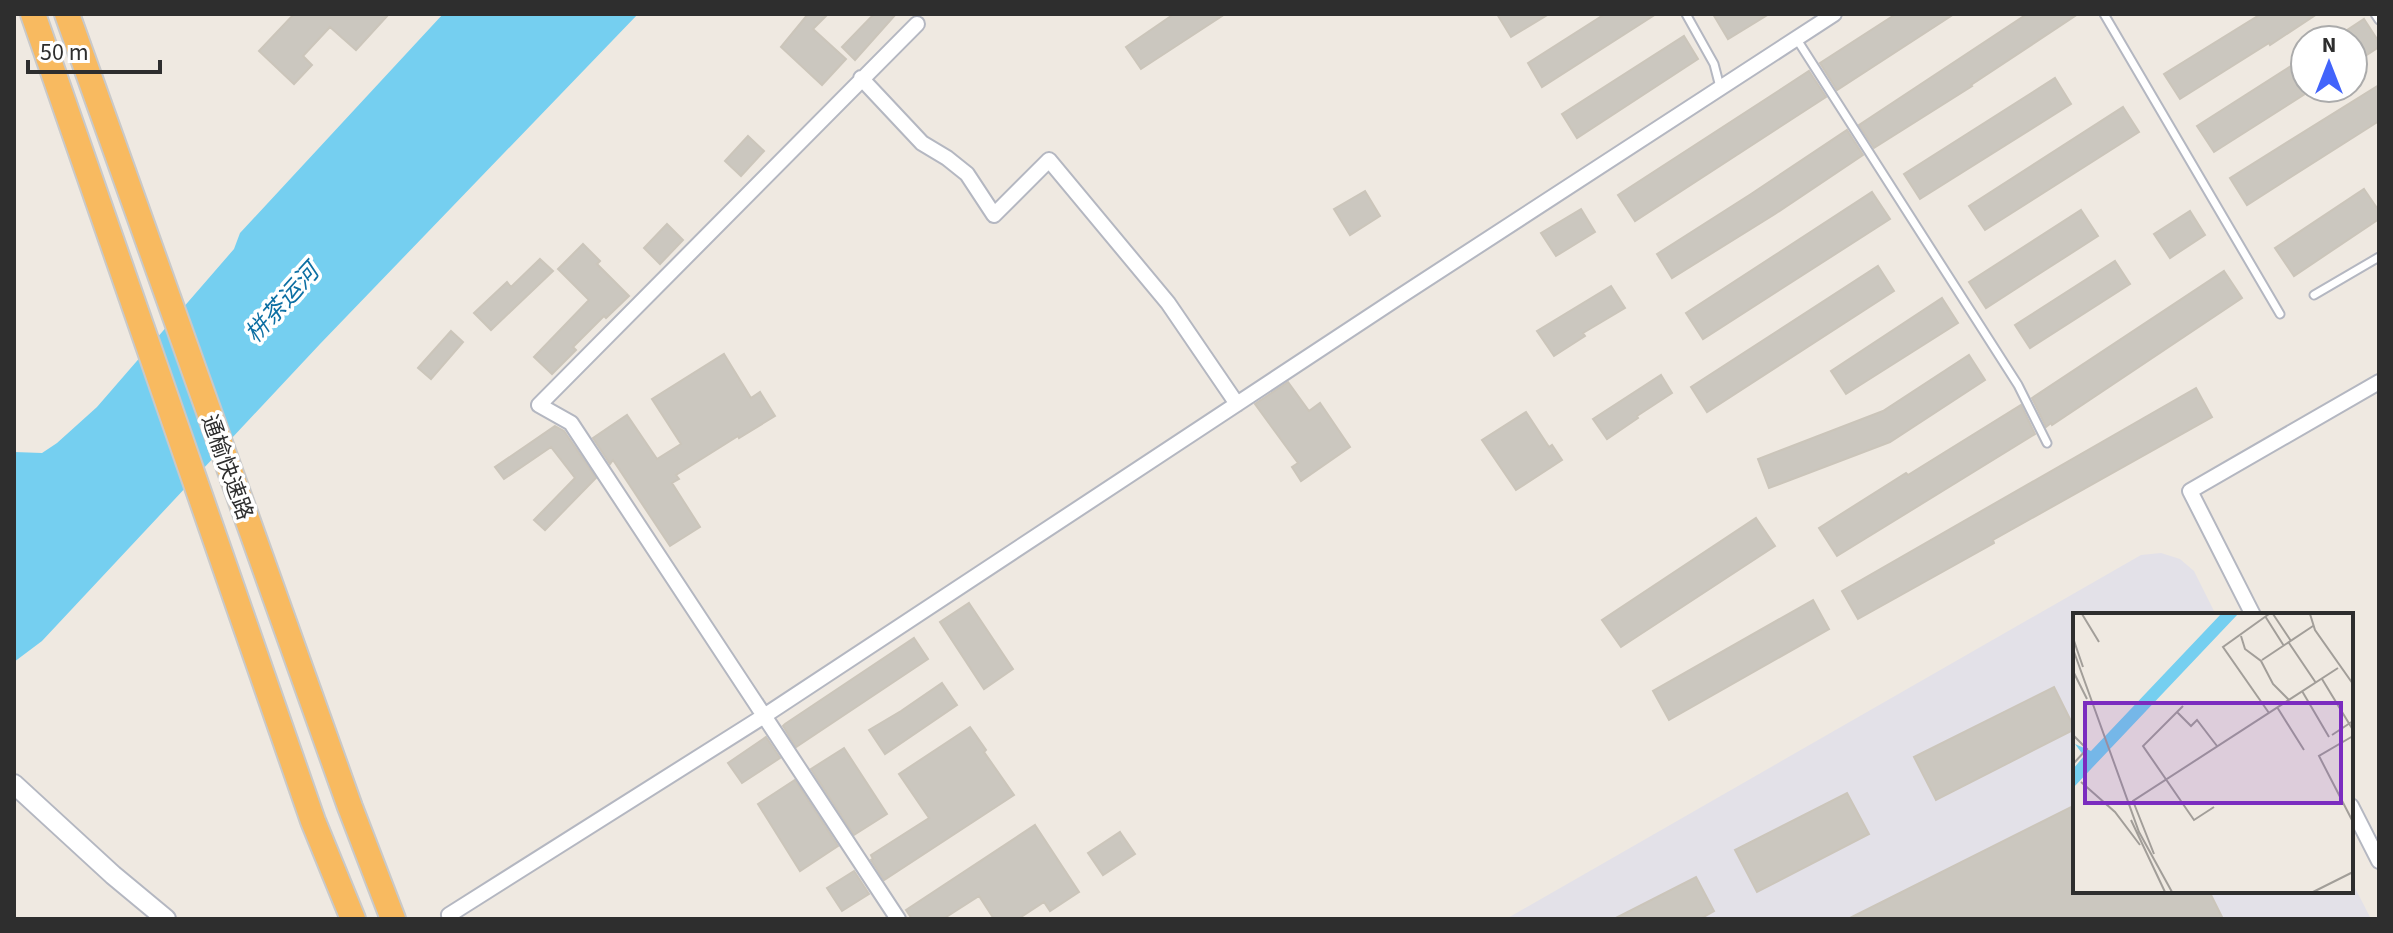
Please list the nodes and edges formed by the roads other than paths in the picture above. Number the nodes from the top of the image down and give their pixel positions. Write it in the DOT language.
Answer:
graph roads {
  1 [pos="33,14"];
  2 [pos="67,14"];
  3 [pos="1686,14"];
  4 [pos="1834,14"];
  5 [pos="2104,14"];
  6 [pos="2375,14"];
  7 [pos="2379,20"];
  8 [pos="917,24"];
  9 [pos="1796,38"];
  10 [pos="861,78"];
  11 [pos="1720,87"];
  12 [pos="2379,257"];
  13 [pos="2314,295"];
  14 [pos="2280,314"];
  15 [pos="2379,382"];
  16 [pos="1237,404"];
  17 [pos="2047,443"];
  18 [pos="2252,613"];
  19 [pos="764,716"];
  20 [pos="14,784"];
  21 [pos="2353,810"];
  22 [pos="2379,861"];
  23 [pos="166,919"];
  24 [pos="353,919"];
  25 [pos="393,919"];
  26 [pos="450,919"];
  27 [pos="898,919"];
  1 -- 24 [label="highway, 通榆快速路"];
  2 -- 25 [label="highway, 通榆快速路"];
  3 -- 11 [label="lane"];
  4 -- 9 [label="street"];
  5 -- 14 [label="lane"];
  6 -- 7 [label="lane"];
  8 -- 10 [label="street"];
  9 -- 11 [label="street"];
  9 -- 17 [label="lane"];
  10 -- 16 [label="street"];
  10 -- 19 [label="street"];
  11 -- 16 [label="street"];
  12 -- 13 [label="lane"];
  15 -- 18 [label="street"];
  16 -- 19 [label="street"];
  19 -- 26 [label="street"];
  19 -- 27 [label="street"];
  20 -- 23 [label="street"];
  21 -- 22 [label="street"];
}
